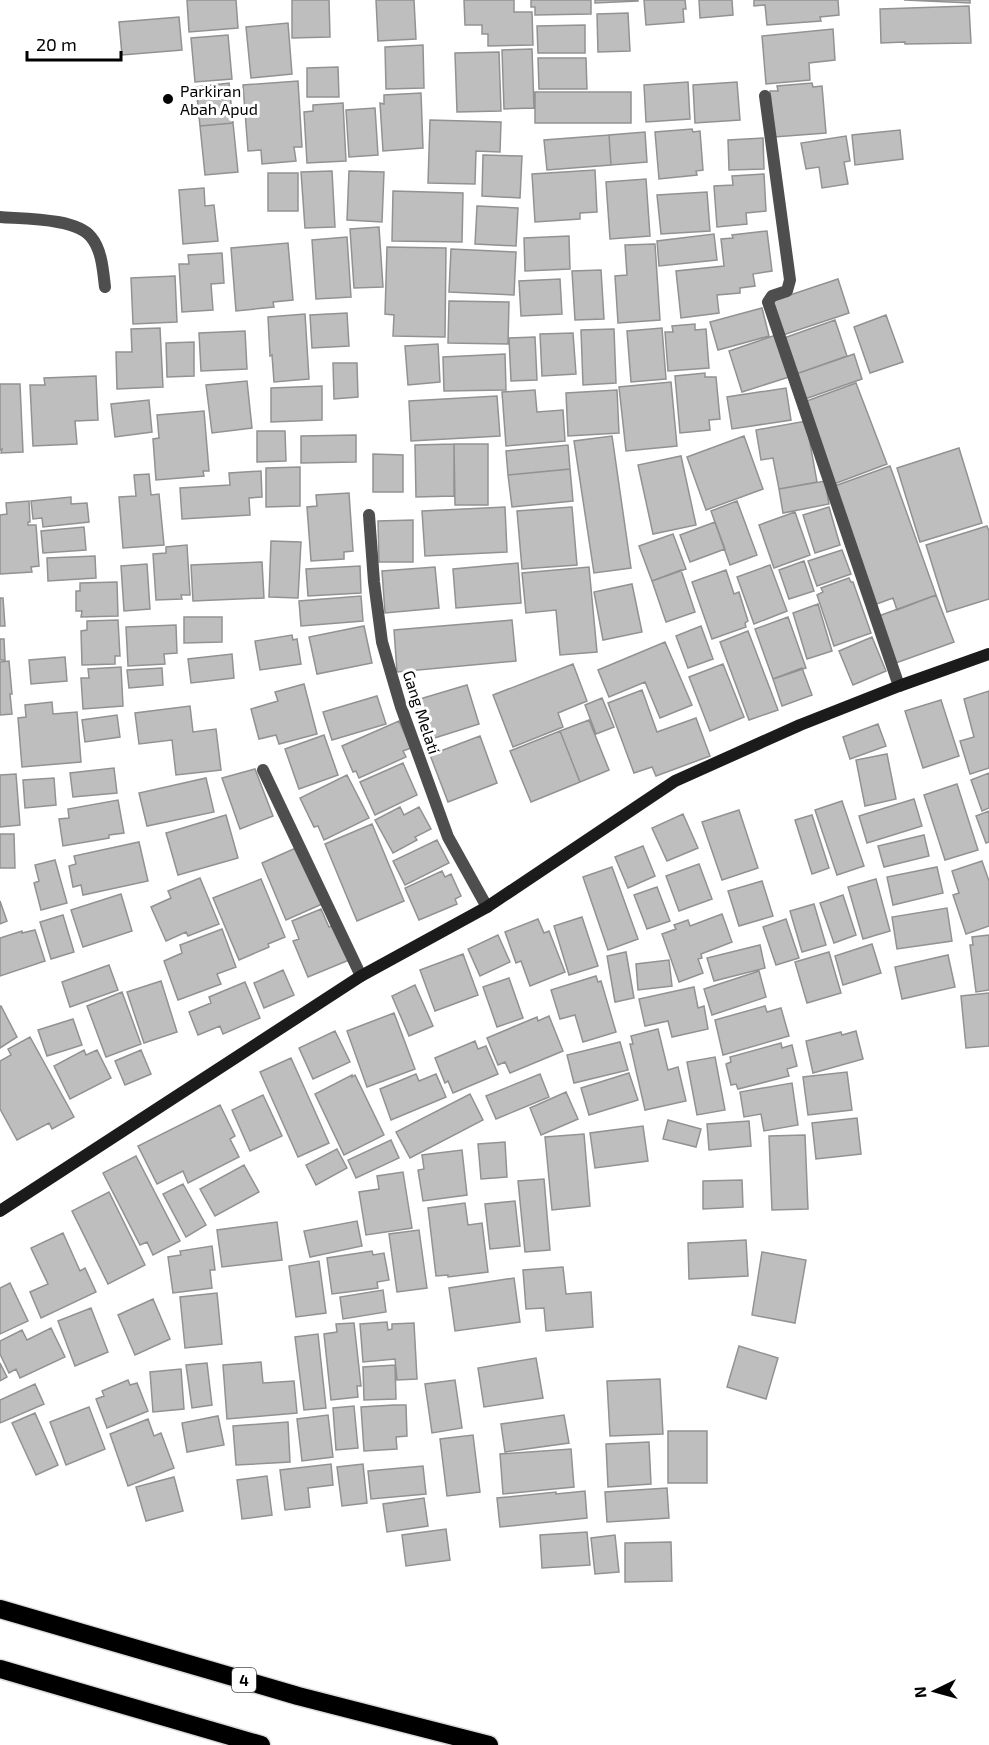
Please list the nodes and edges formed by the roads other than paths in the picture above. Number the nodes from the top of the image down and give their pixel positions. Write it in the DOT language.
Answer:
graph roads {
  1 [pos="765,96"];
  2 [pos="0,217"];
  3 [pos="105,287"];
  4 [pos="369,515"];
  5 [pos="989,654"];
  6 [pos="898,686"];
  7 [pos="263,770"];
  8 [pos="487,907"];
  9 [pos="361,976"];
  10 [pos="0,1211"];
  11 [pos="0,1609"];
  12 [pos="0,1669"];
  13 [pos="261,1745"];
  14 [pos="489,1745"];
  1 -- 6 [label="street"];
  2 -- 3 [label="street"];
  4 -- 8 [label="street, Gang Melati"];
  5 -- 6 [label="street"];
  6 -- 8 [label="street"];
  7 -- 9 [label="street"];
  8 -- 9 [label="street"];
  9 -- 10 [label="street"];
  11 -- 14 [label="highway, 4"];
  12 -- 13 [label="highway"];
}
